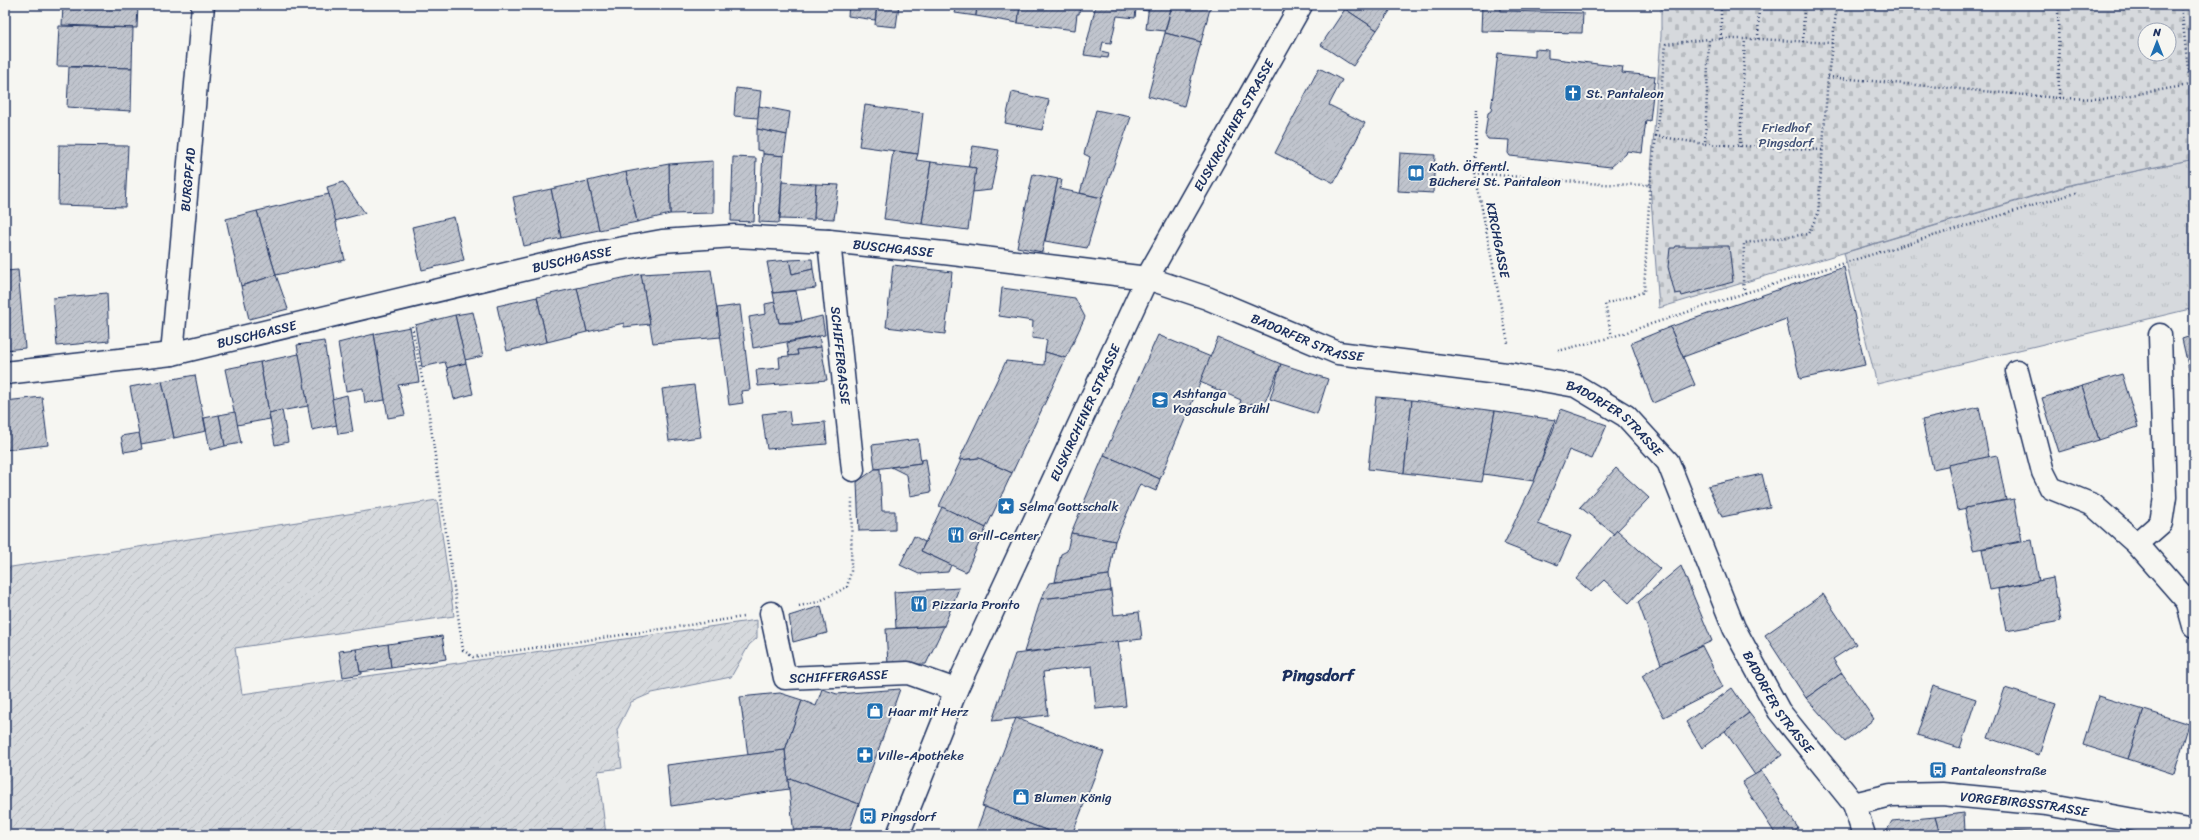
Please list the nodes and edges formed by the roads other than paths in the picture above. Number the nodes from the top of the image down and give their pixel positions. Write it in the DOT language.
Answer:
graph roads {
  1 [pos="203,5"];
  2 [pos="1301,5"];
  3 [pos="829,241"];
  4 [pos="1147,278"];
  5 [pos="2160,335"];
  6 [pos="172,354"];
  7 [pos="2017,371"];
  8 [pos="5,373"];
  9 [pos="853,470"];
  10 [pos="2137,544"];
  11 [pos="771,613"];
  12 [pos="2194,626"];
  13 [pos="956,690"];
  14 [pos="1854,804"];
  15 [pos="2194,831"];
  16 [pos="898,835"];
  17 [pos="1864,835"];
  1 -- 6 [label="street, BURGPFAD"];
  2 -- 4 [label="street, EUSKIRCHENER STRASSE"];
  3 -- 4 [label="street, BUSCHGASSE"];
  3 -- 6 [label="street, BUSCHGASSE"];
  3 -- 9 [label="street, SCHIFFERGASSE"];
  4 -- 13 [label="street, EUSKIRCHENER STRASSE"];
  4 -- 14 [label="street, BADORFER STRASSE"];
  5 -- 10 [label="street"];
  6 -- 8 [label="street, BUSCHGASSE"];
  7 -- 10 [label="street"];
  10 -- 12 [label="street"];
  11 -- 13 [label="street, SCHIFFERGASSE"];
  13 -- 16 [label="street, EUSKIRCHENER STRASSE"];
  14 -- 15 [label="street, VORGEBIRGSSTRASSE"];
  14 -- 17 [label="street, BADORFER STRASSE"];
}
